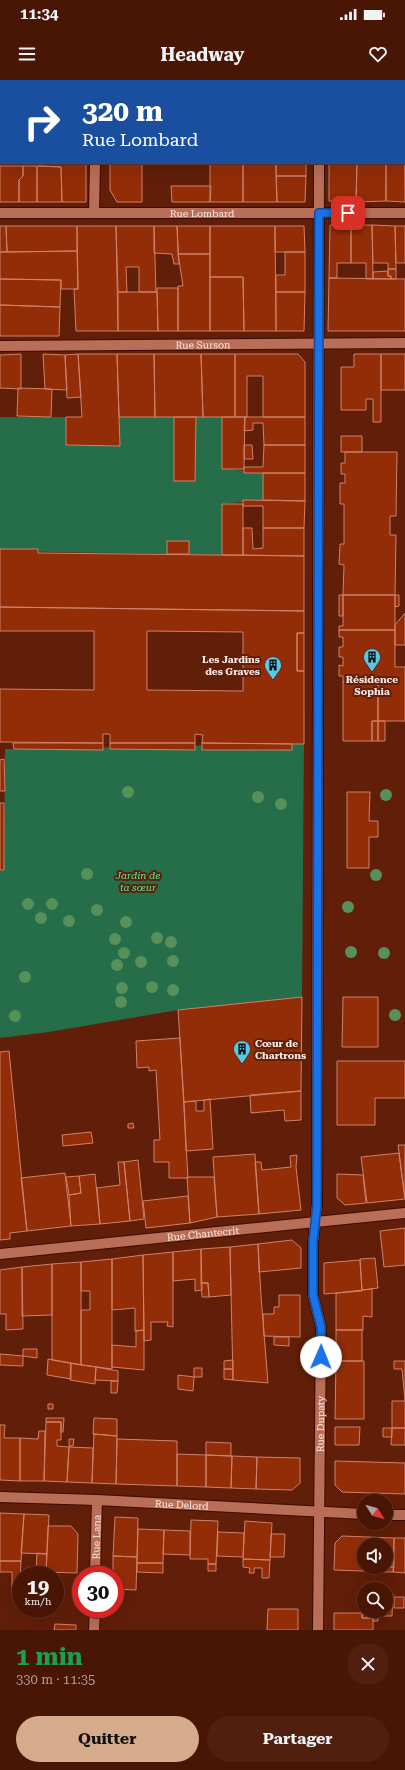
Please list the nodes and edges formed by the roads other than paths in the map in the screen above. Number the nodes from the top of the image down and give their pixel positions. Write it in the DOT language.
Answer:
graph roads {
  1 [pos="95,164"];
  2 [pos="319,164"];
  3 [pos="405,212"];
  4 [pos="0,213"];
  5 [pos="94,213"];
  6 [pos="319,213"];
  7 [pos="319,343"];
  8 [pos="405,343"];
  9 [pos="0,346"];
  10 [pos="405,1213"];
  11 [pos="315,1222"];
  12 [pos="0,1254"];
  13 [pos="0,1497"];
  14 [pos="97,1500"];
  15 [pos="319,1512"];
  16 [pos="357,1514"];
  17 [pos="393,1515"];
  18 [pos="405,1516"];
  19 [pos="96,1566"];
  20 [pos="95,1618"];
  21 [pos="94,1630"];
  22 [pos="318,1630"];
  1 -- 5 [label="street"];
  2 -- 6 [label="street, Rue Dupaty"];
  3 -- 6 [label="street, Rue Lombard"];
  4 -- 5 [label="street, Rue Lombard"];
  5 -- 6 [label="street, Rue Lombard"];
  6 -- 7 [label="street, Rue Dupaty"];
  7 -- 8 [label="street, Rue Surson"];
  7 -- 9 [label="street, Rue Surson"];
  7 -- 11 [label="street, Rue Dupaty"];
  10 -- 11 [label="street, Rue Chantecrit"];
  11 -- 12 [label="street, Rue Chantecrit"];
  11 -- 15 [label="street, Rue Dupaty"];
  13 -- 14 [label="street, Rue Delord"];
  14 -- 15 [label="street, Rue Delord"];
  14 -- 19 [label="street, Rue Lana"];
  15 -- 16 [label="street, Rue Delord"];
  15 -- 22 [label="street, Rue Dupaty"];
  17 -- 18 [label="street"];
  20 -- 21 [label="street"];
}
